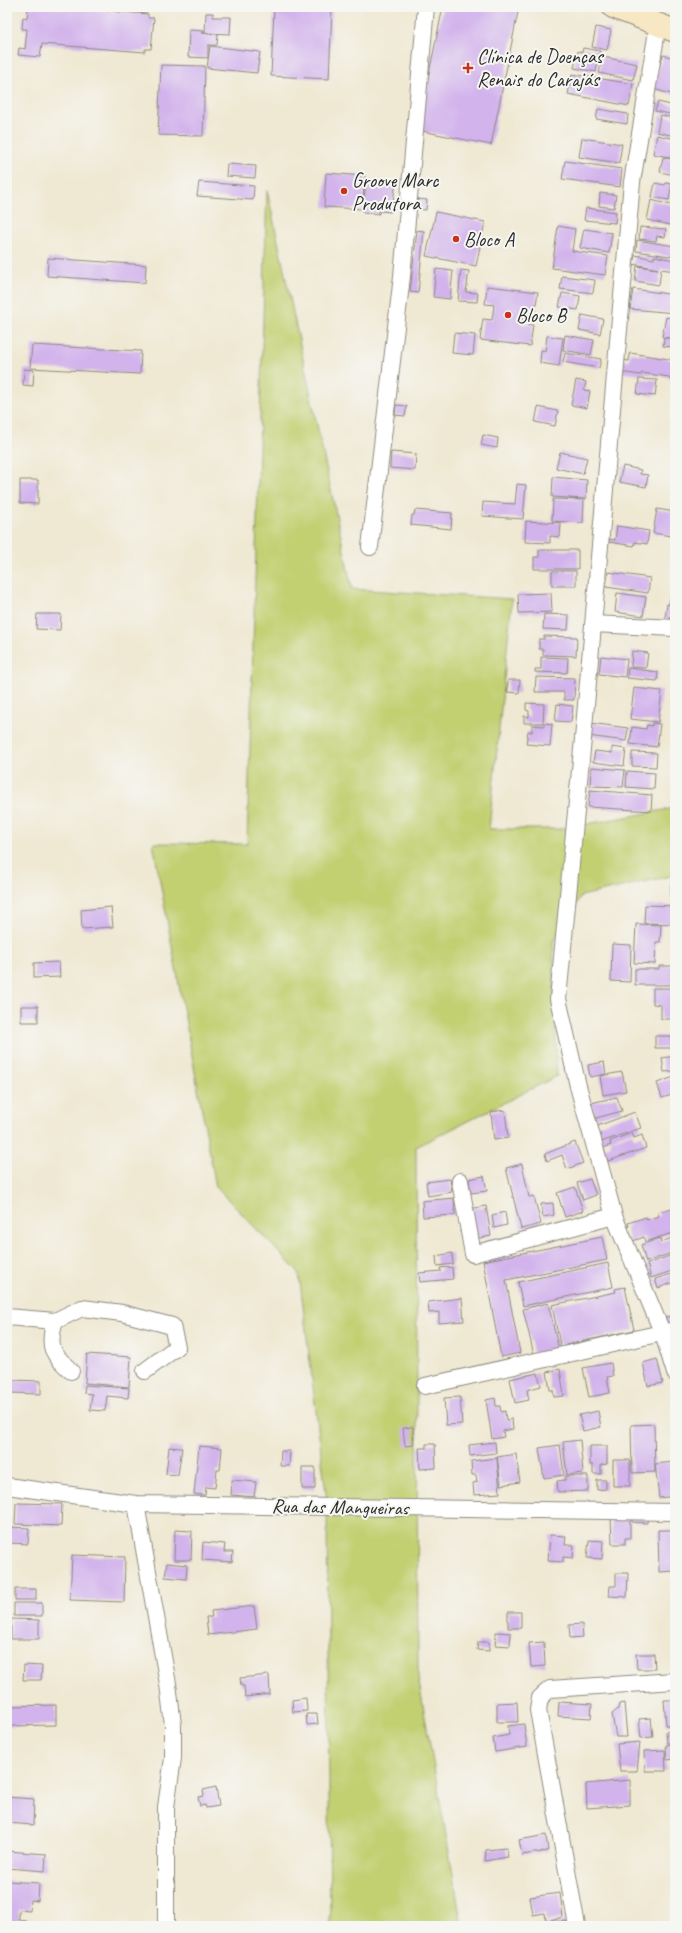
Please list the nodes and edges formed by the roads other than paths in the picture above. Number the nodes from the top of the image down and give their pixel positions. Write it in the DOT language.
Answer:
graph roads {
  1 [pos="426,7"];
  2 [pos="613,7"];
  3 [pos="667,28"];
  4 [pos="370,547"];
  5 [pos="593,624"];
  6 [pos="675,628"];
  7 [pos="460,1181"];
  8 [pos="614,1216"];
  9 [pos="7,1317"];
  10 [pos="55,1321"];
  11 [pos="669,1332"];
  12 [pos="71,1371"];
  13 [pos="145,1372"];
  14 [pos="675,1373"];
  15 [pos="425,1386"];
  16 [pos="7,1486"];
  17 [pos="136,1504"];
  18 [pos="675,1512"];
  19 [pos="675,1681"];
  20 [pos="166,1926"];
  21 [pos="577,1926"];
  1 -- 4 [label="street"];
  2 -- 3 [label="street"];
  3 -- 5 [label="street"];
  5 -- 6 [label="street"];
  5 -- 8 [label="street"];
  7 -- 8 [label="street"];
  8 -- 11 [label="street"];
  9 -- 10 [label="street"];
  10 -- 12 [label="street"];
  10 -- 13 [label="street"];
  11 -- 14 [label="street"];
  11 -- 15 [label="street"];
  16 -- 17 [label="street, Rua das Mangueiras"];
  17 -- 18 [label="street, Rua das Mangueiras"];
  17 -- 20 [label="street"];
  19 -- 21 [label="street"];
}
